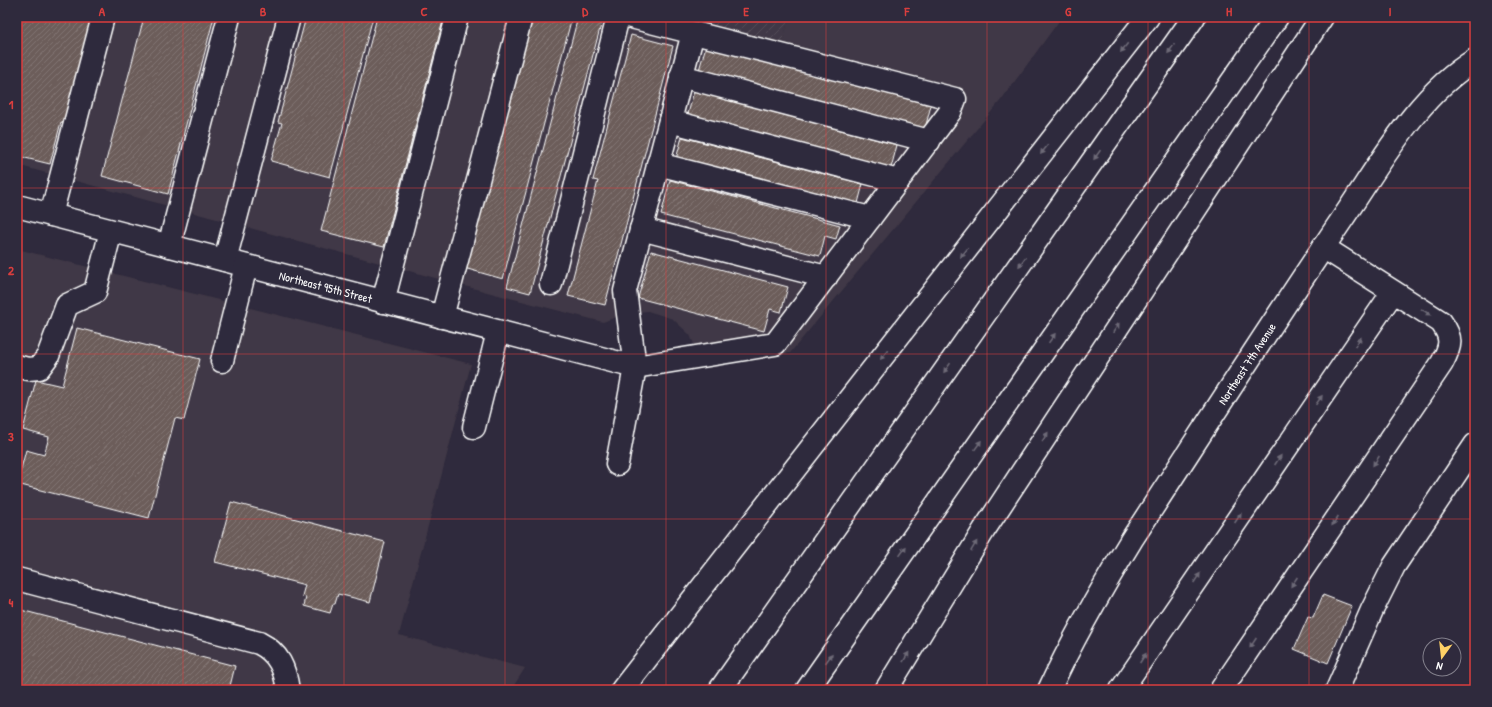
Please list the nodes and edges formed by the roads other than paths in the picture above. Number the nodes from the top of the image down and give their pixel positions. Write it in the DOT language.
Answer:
graph roads {
  1 [pos="103,17"];
  2 [pos="228,17"];
  3 [pos="289,17"];
  4 [pos="457,17"];
  5 [pos="520,17"];
  6 [pos="618,17"];
  7 [pos="631,17"];
  8 [pos="1148,17"];
  9 [pos="1194,17"];
  10 [pos="1277,17"];
  11 [pos="1322,17"];
  12 [pos="693,33"];
  13 [pos="1475,60"];
  14 [pos="681,76"];
  15 [pos="670,121"];
  16 [pos="929,141"];
  17 [pos="658,164"];
  18 [pos="898,181"];
  19 [pos="17,206"];
  20 [pos="51,215"];
  21 [pos="870,218"];
  22 [pos="641,229"];
  23 [pos="111,231"];
  24 [pos="169,246"];
  25 [pos="1323,247"];
  26 [pos="225,260"];
  27 [pos="246,266"];
  28 [pos="826,277"];
  29 [pos="551,284"];
  30 [pos="1393,292"];
  31 [pos="382,302"];
  32 [pos="442,317"];
  33 [pos="498,332"];
  34 [pos="222,361"];
  35 [pos="17,366"];
  36 [pos="635,367"];
  37 [pos="474,427"];
  38 [pos="1475,445"];
  39 [pos="617,464"];
  40 [pos="17,579"];
  41 [pos="288,690"];
  42 [pos="622,690"];
  43 [pos="720,690"];
  44 [pos="807,690"];
  45 [pos="886,690"];
  46 [pos="1049,690"];
  47 [pos="1121,690"];
  48 [pos="1221,690"];
  49 [pos="1337,690"];
  1 -- 20 [label="main road"];
  2 -- 24 [label="main road"];
  3 -- 26 [label="main road"];
  4 -- 31 [label="main road"];
  5 -- 32 [label="main road"];
  6 -- 29 [label="main road"];
  7 -- 12 [label="main road"];
  8 -- 42 [label="main road, one-way"];
  9 -- 43 [label="main road, one-way"];
  44 -- 10 [label="main road, one-way"];
  45 -- 11 [label="main road, one-way"];
  12 -- 14 [label="main road"];
  12 -- 16 [label="main road"];
  13 -- 25 [label="main road, Northeast 7th Avenue"];
  14 -- 15 [label="main road"];
  14 -- 16 [label="main road"];
  15 -- 17 [label="main road"];
  15 -- 18 [label="main road"];
  16 -- 18 [label="main road"];
  17 -- 21 [label="main road"];
  17 -- 22 [label="main road"];
  18 -- 21 [label="main road"];
  19 -- 20 [label="main road, Northeast 95th Street"];
  20 -- 23 [label="main road, Northeast 95th Street"];
  21 -- 28 [label="main road"];
  22 -- 28 [label="main road"];
  22 -- 36 [label="main road"];
  23 -- 24 [label="main road, Northeast 95th Street"];
  23 -- 35 [label="main road"];
  24 -- 26 [label="main road, Northeast 95th Street"];
  25 -- 30 [label="main road"];
  25 -- 46 [label="main road, Northeast 7th Avenue"];
  26 -- 27 [label="main road, Northeast 95th Street"];
  27 -- 31 [label="main road, Northeast 95th Street"];
  27 -- 34 [label="main road"];
  28 -- 36 [label="main road"];
  47 -- 30 [label="main road, one-way"];
  30 -- 48 [label="main road, one-way"];
  31 -- 32 [label="main road, Northeast 95th Street"];
  32 -- 33 [label="main road, Northeast 95th Street"];
  33 -- 36 [label="main road, Northeast 95th Street"];
  33 -- 37 [label="main road"];
  36 -- 39 [label="main road"];
  38 -- 49 [label="main road"];
  40 -- 41 [label="main road"];
}
